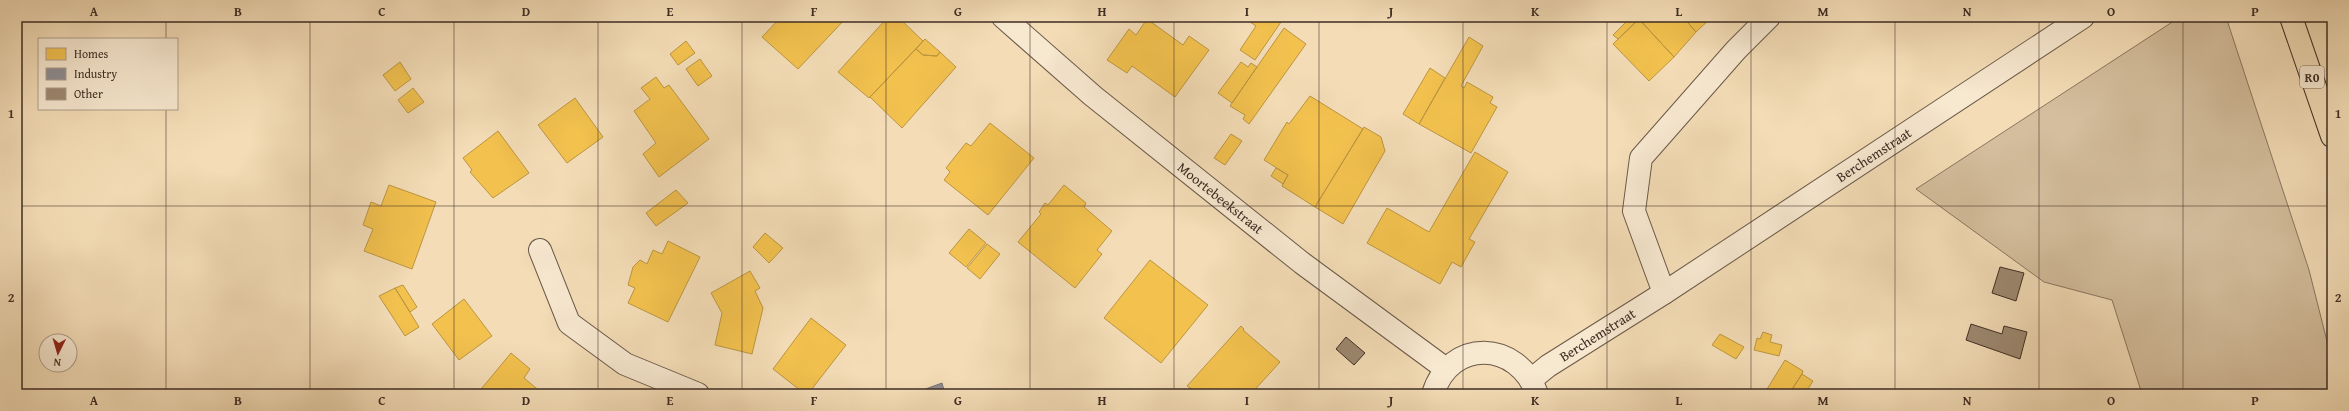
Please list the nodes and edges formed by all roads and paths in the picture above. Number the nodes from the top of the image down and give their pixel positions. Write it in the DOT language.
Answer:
graph roads {
  1 [pos="1003,17"];
  2 [pos="1769,17"];
  3 [pos="2083,17"];
  4 [pos="2291,17"];
  5 [pos="2332,136"];
  6 [pos="540,250"];
  7 [pos="1664,292"];
  8 [pos="1446,368"];
  9 [pos="1535,386"];
  10 [pos="698,394"];
  11 [pos="1433,394"];
  1 -- 8 [label="street, Moortebeekstraat"];
  2 -- 7 [label="street"];
  3 -- 7 [label="street, Berchemstraat"];
  4 -- 5 [label="highway, R0"];
  6 -- 10 [label="street"];
  7 -- 9 [label="street, Berchemstraat"];
  8 -- 9 [label="street, Berchemstraat"];
  8 -- 11 [label="street, Berchemstraat"];
}
